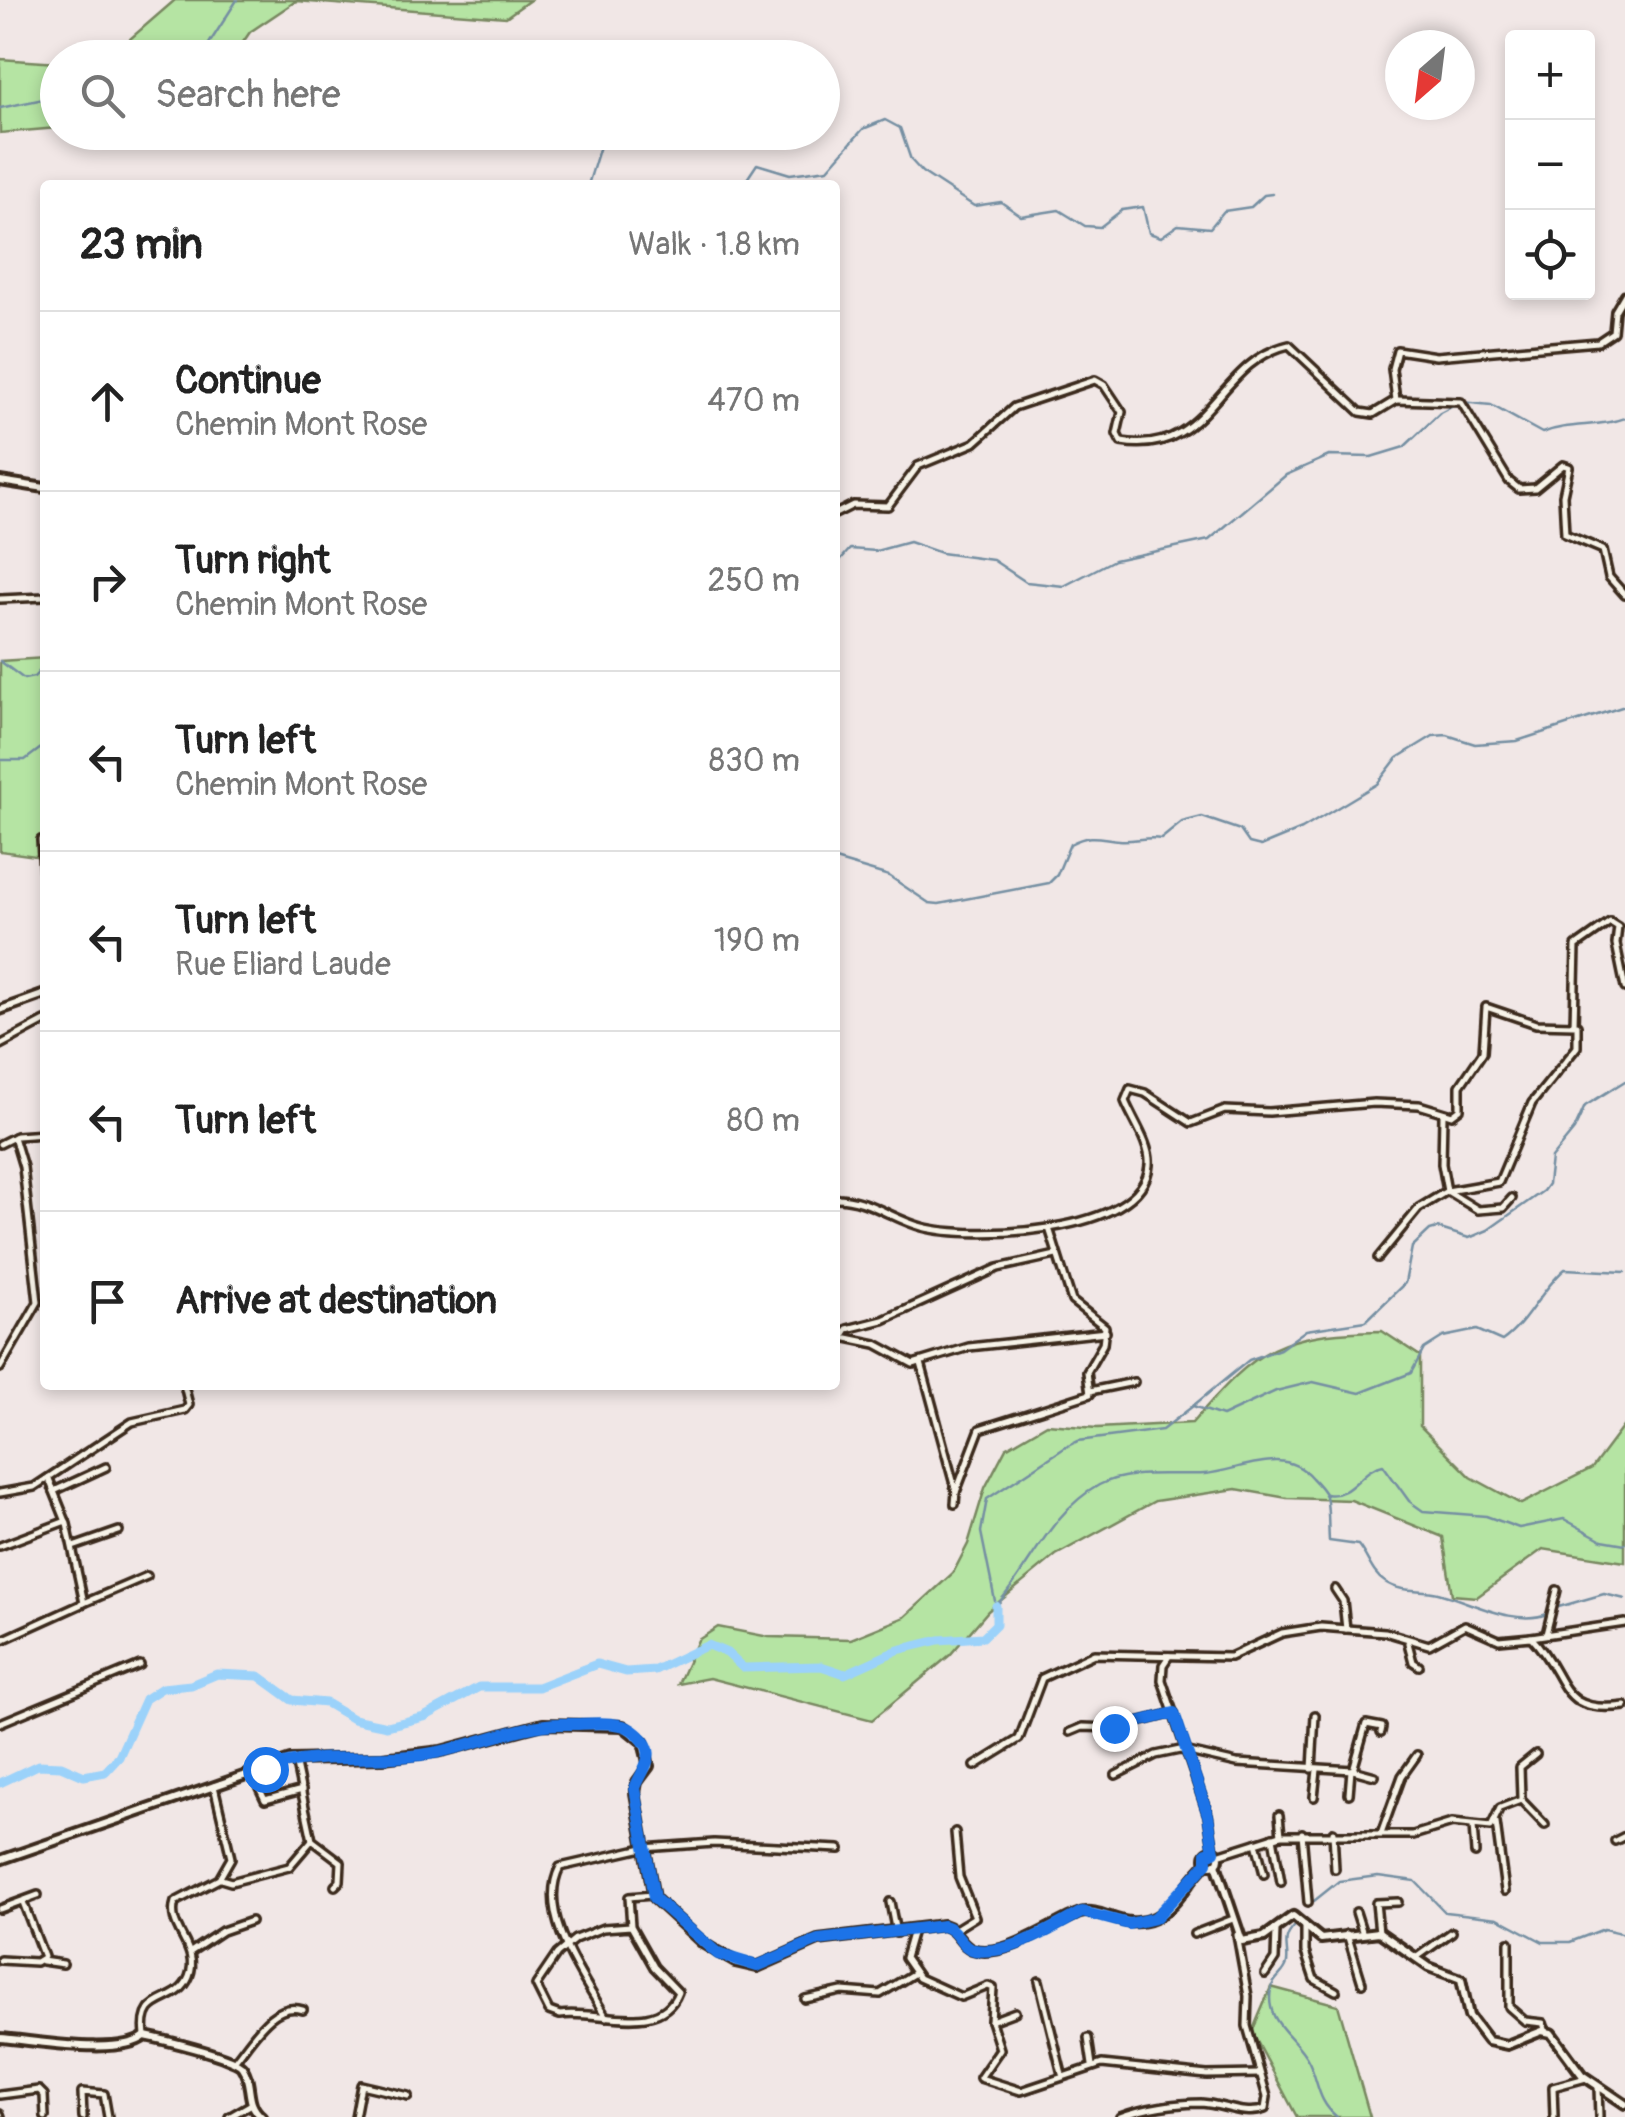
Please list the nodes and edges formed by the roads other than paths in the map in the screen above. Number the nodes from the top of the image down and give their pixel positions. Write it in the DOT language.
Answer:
graph roads {
  1 [pos="1625,294"];
  2 [pos="1396,400"];
  3 [pos="0,481"];
  4 [pos="40,487"];
  5 [pos="840,512"];
  6 [pos="1625,594"];
  7 [pos="40,597"];
  8 [pos="0,599"];
  9 [pos="1625,988"];
  10 [pos="40,996"];
  11 [pos="0,1010"];
  12 [pos="1576,1022"];
  13 [pos="40,1024"];
  14 [pos="0,1045"];
  15 [pos="1443,1114"];
  16 [pos="40,1134"];
  17 [pos="14,1136"];
  18 [pos="0,1144"];
  19 [pos="1447,1191"];
  20 [pos="1512,1198"];
  21 [pos="840,1199"];
  22 [pos="1048,1227"];
  23 [pos="1056,1256"];
  24 [pos="1378,1258"];
  25 [pos="1106,1332"];
  26 [pos="921,1363"];
  27 [pos="0,1368"];
  28 [pos="1134,1382"];
  29 [pos="185,1390"];
  30 [pos="1090,1391"];
  31 [pos="106,1467"];
  32 [pos="49,1479"];
  33 [pos="54,1492"];
  34 [pos="956,1492"];
  35 [pos="0,1493"];
  36 [pos="955,1504"];
  37 [pos="66,1522"];
  38 [pos="119,1531"];
  39 [pos="0,1546"];
  40 [pos="73,1547"];
  41 [pos="147,1576"];
  42 [pos="1335,1589"];
  43 [pos="1557,1590"];
  44 [pos="84,1603"];
  45 [pos="1625,1623"];
  46 [pos="1346,1629"];
  47 [pos="1546,1634"];
  48 [pos="1530,1637"];
  49 [pos="0,1641"];
  50 [pos="1408,1642"];
  51 [pos="1168,1656"];
  52 [pos="140,1665"];
  53 [pos="1419,1666"];
  54 [pos="1625,1706"];
  55 [pos="1174,1713"];
  56 [pos="1315,1716"];
  57 [pos="0,1723"];
  58 [pos="1382,1727"];
  59 [pos="1070,1732"];
  60 [pos="1185,1751"];
  61 [pos="1536,1754"];
  62 [pos="1417,1756"];
  63 [pos="296,1760"];
  64 [pos="975,1766"];
  65 [pos="1314,1769"];
  66 [pos="1352,1770"];
  67 [pos="252,1773"];
  68 [pos="1116,1775"];
  69 [pos="1376,1776"];
  70 [pos="214,1786"];
  71 [pos="302,1790"];
  72 [pos="1349,1794"];
  73 [pos="1314,1797"];
  74 [pos="1522,1800"];
  75 [pos="1280,1816"];
  76 [pos="1496,1822"];
  77 [pos="1473,1825"];
  78 [pos="1544,1825"];
  79 [pos="955,1832"];
  80 [pos="1334,1832"];
  81 [pos="1302,1833"];
  82 [pos="1381,1834"];
  83 [pos="1281,1835"];
  84 [pos="1625,1836"];
  85 [pos="1273,1837"];
  86 [pos="312,1840"];
  87 [pos="1615,1841"];
  88 [pos="1255,1842"];
  89 [pos="643,1848"];
  90 [pos="840,1850"];
  91 [pos="1476,1853"];
  92 [pos="1216,1857"];
  93 [pos="0,1860"];
  94 [pos="1335,1869"];
  95 [pos="1264,1874"];
  96 [pos="219,1878"];
  97 [pos="1281,1882"];
  98 [pos="336,1886"];
  99 [pos="1504,1891"];
  100 [pos="652,1895"];
  101 [pos="38,1896"];
  102 [pos="23,1902"];
  103 [pos="890,1902"];
  104 [pos="1308,1902"];
  105 [pos="1398,1902"];
  106 [pos="0,1910"];
  107 [pos="1356,1912"];
  108 [pos="1233,1919"];
  109 [pos="251,1921"];
  110 [pos="1304,1924"];
  111 [pos="631,1926"];
  112 [pos="1276,1928"];
  113 [pos="913,1930"];
  114 [pos="954,1930"];
  115 [pos="1362,1931"];
  116 [pos="896,1932"];
  117 [pos="1378,1932"];
  118 [pos="1452,1932"];
  119 [pos="1194,1934"];
  120 [pos="1348,1934"];
  121 [pos="1237,1935"];
  122 [pos="1509,1942"];
  123 [pos="565,1946"];
  124 [pos="192,1951"];
  125 [pos="1417,1958"];
  126 [pos="0,1960"];
  127 [pos="42,1960"];
  128 [pos="62,1964"];
  129 [pos="913,1974"];
  130 [pos="1265,1974"];
  131 [pos="1039,1981"];
  132 [pos="1362,1983"];
  133 [pos="1336,1991"];
  134 [pos="805,2000"];
  135 [pos="303,2010"];
  136 [pos="1014,2012"];
  137 [pos="606,2017"];
  138 [pos="990,2021"];
  139 [pos="1546,2032"];
  140 [pos="145,2036"];
  141 [pos="0,2038"];
  142 [pos="1088,2038"];
  143 [pos="234,2060"];
  144 [pos="1092,2065"];
  145 [pos="1062,2074"];
  146 [pos="1258,2074"];
  147 [pos="1586,2078"];
  148 [pos="1598,2087"];
  149 [pos="0,2095"];
  150 [pos="408,2096"];
  151 [pos="1625,2104"];
  152 [pos="250,2105"];
  153 [pos="45,2117"];
  154 [pos="83,2117"];
  155 [pos="108,2117"];
  156 [pos="229,2117"];
  157 [pos="262,2117"];
  158 [pos="355,2117"];
  159 [pos="1120,2117"];
  160 [pos="1554,2117"];
  161 [pos="1599,2117"];
  1 -- 2 [label="street"];
  2 -- 5 [label="street"];
  2 -- 6 [label="street"];
  3 -- 4 [label="street"];
  7 -- 8 [label="street"];
  9 -- 12 [label="street"];
  10 -- 11 [label="street"];
  12 -- 15 [label="street"];
  12 -- 19 [label="street"];
  13 -- 14 [label="street"];
  15 -- 19 [label="street"];
  15 -- 22 [label="street"];
  16 -- 17 [label="street"];
  17 -- 18 [label="street"];
  17 -- 27 [label="street"];
  19 -- 20 [label="street"];
  19 -- 24 [label="street"];
  21 -- 22 [label="street"];
  22 -- 23 [label="street"];
  23 -- 25 [label="street"];
  23 -- 26 [label="street"];
  25 -- 26 [label="street"];
  25 -- 30 [label="street"];
  26 -- 34 [label="street"];
  28 -- 30 [label="street"];
  29 -- 32 [label="street"];
  30 -- 34 [label="street"];
  31 -- 33 [label="street"];
  32 -- 33 [label="street"];
  32 -- 35 [label="street"];
  33 -- 37 [label="street"];
  34 -- 36 [label="street"];
  37 -- 39 [label="street"];
  37 -- 40 [label="street"];
  38 -- 40 [label="street"];
  40 -- 44 [label="street"];
  41 -- 44 [label="street"];
  42 -- 46 [label="street"];
  43 -- 47 [label="street"];
  44 -- 49 [label="street"];
  45 -- 47 [label="street"];
  46 -- 50 [label="street"];
  46 -- 51 [label="street"];
  47 -- 48 [label="street"];
  48 -- 50 [label="street"];
  48 -- 54 [label="street"];
  50 -- 53 [label="street"];
  51 -- 55 [label="street"];
  51 -- 64 [label="street"];
  52 -- 57 [label="street"];
  55 -- 59 [label="street"];
  55 -- 60 [label="street"];
  56 -- 65 [label="street"];
  58 -- 66 [label="street"];
  60 -- 65 [label="street"];
  60 -- 68 [label="street"];
  60 -- 92 [label="street"];
  61 -- 74 [label="street"];
  62 -- 82 [label="street"];
  63 -- 67 [label="street"];
  63 -- 71 [label="street"];
  63 -- 89 [label="street"];
  65 -- 66 [label="street"];
  65 -- 73 [label="street"];
  66 -- 69 [label="street"];
  66 -- 72 [label="street"];
  67 -- 70 [label="street"];
  67 -- 71 [label="street"];
  70 -- 93 [label="street"];
  70 -- 96 [label="street"];
  71 -- 86 [label="street"];
  74 -- 76 [label="street"];
  74 -- 78 [label="street"];
  75 -- 83 [label="street"];
  76 -- 77 [label="street"];
  76 -- 99 [label="street"];
  77 -- 82 [label="street"];
  77 -- 91 [label="street"];
  79 -- 114 [label="street"];
  80 -- 81 [label="street"];
  80 -- 82 [label="street"];
  80 -- 94 [label="street"];
  81 -- 83 [label="street"];
  81 -- 104 [label="street"];
  83 -- 85 [label="street"];
  84 -- 87 [label="street"];
  85 -- 88 [label="street"];
  85 -- 97 [label="street"];
  86 -- 96 [label="street"];
  86 -- 98 [label="street"];
  88 -- 92 [label="street"];
  88 -- 95 [label="street"];
  89 -- 90 [label="street"];
  89 -- 100 [label="street"];
  89 -- 123 [label="street"];
  92 -- 108 [label="street"];
  92 -- 114 [label="street"];
  96 -- 124 [label="street"];
  100 -- 111 [label="street"];
  100 -- 116 [label="street"];
  101 -- 102 [label="street"];
  102 -- 106 [label="street"];
  102 -- 127 [label="street"];
  103 -- 116 [label="street"];
  105 -- 117 [label="street"];
  107 -- 115 [label="street"];
  108 -- 119 [label="street"];
  108 -- 121 [label="street"];
  109 -- 124 [label="street"];
  110 -- 112 [label="street"];
  110 -- 120 [label="street"];
  110 -- 133 [label="street"];
  111 -- 123 [label="street"];
  111 -- 137 [label="street"];
  112 -- 121 [label="street"];
  112 -- 130 [label="street"];
  113 -- 114 [label="street"];
  113 -- 116 [label="street"];
  113 -- 129 [label="street"];
  115 -- 117 [label="street"];
  115 -- 120 [label="street"];
  117 -- 125 [label="street"];
  118 -- 125 [label="street"];
  120 -- 132 [label="street"];
  121 -- 146 [label="street"];
  122 -- 139 [label="street"];
  123 -- 137 [label="street"];
  123 -- 137 [label="street"];
  124 -- 140 [label="street"];
  125 -- 139 [label="street"];
  126 -- 127 [label="street"];
  127 -- 128 [label="street"];
  129 -- 134 [label="street"];
  129 -- 138 [label="street"];
  131 -- 145 [label="street"];
  135 -- 143 [label="street"];
  136 -- 138 [label="street"];
  138 -- 145 [label="street"];
  139 -- 147 [label="street"];
  140 -- 141 [label="street"];
  140 -- 143 [label="street"];
  142 -- 144 [label="street"];
  143 -- 152 [label="street"];
  144 -- 145 [label="street"];
  144 -- 146 [label="street"];
  146 -- 159 [label="street"];
  147 -- 148 [label="street"];
  147 -- 160 [label="street"];
  148 -- 151 [label="street"];
  148 -- 161 [label="street"];
  149 -- 153 [label="street"];
  150 -- 158 [label="street"];
  152 -- 156 [label="street"];
  152 -- 157 [label="street"];
  154 -- 155 [label="street"];
}
